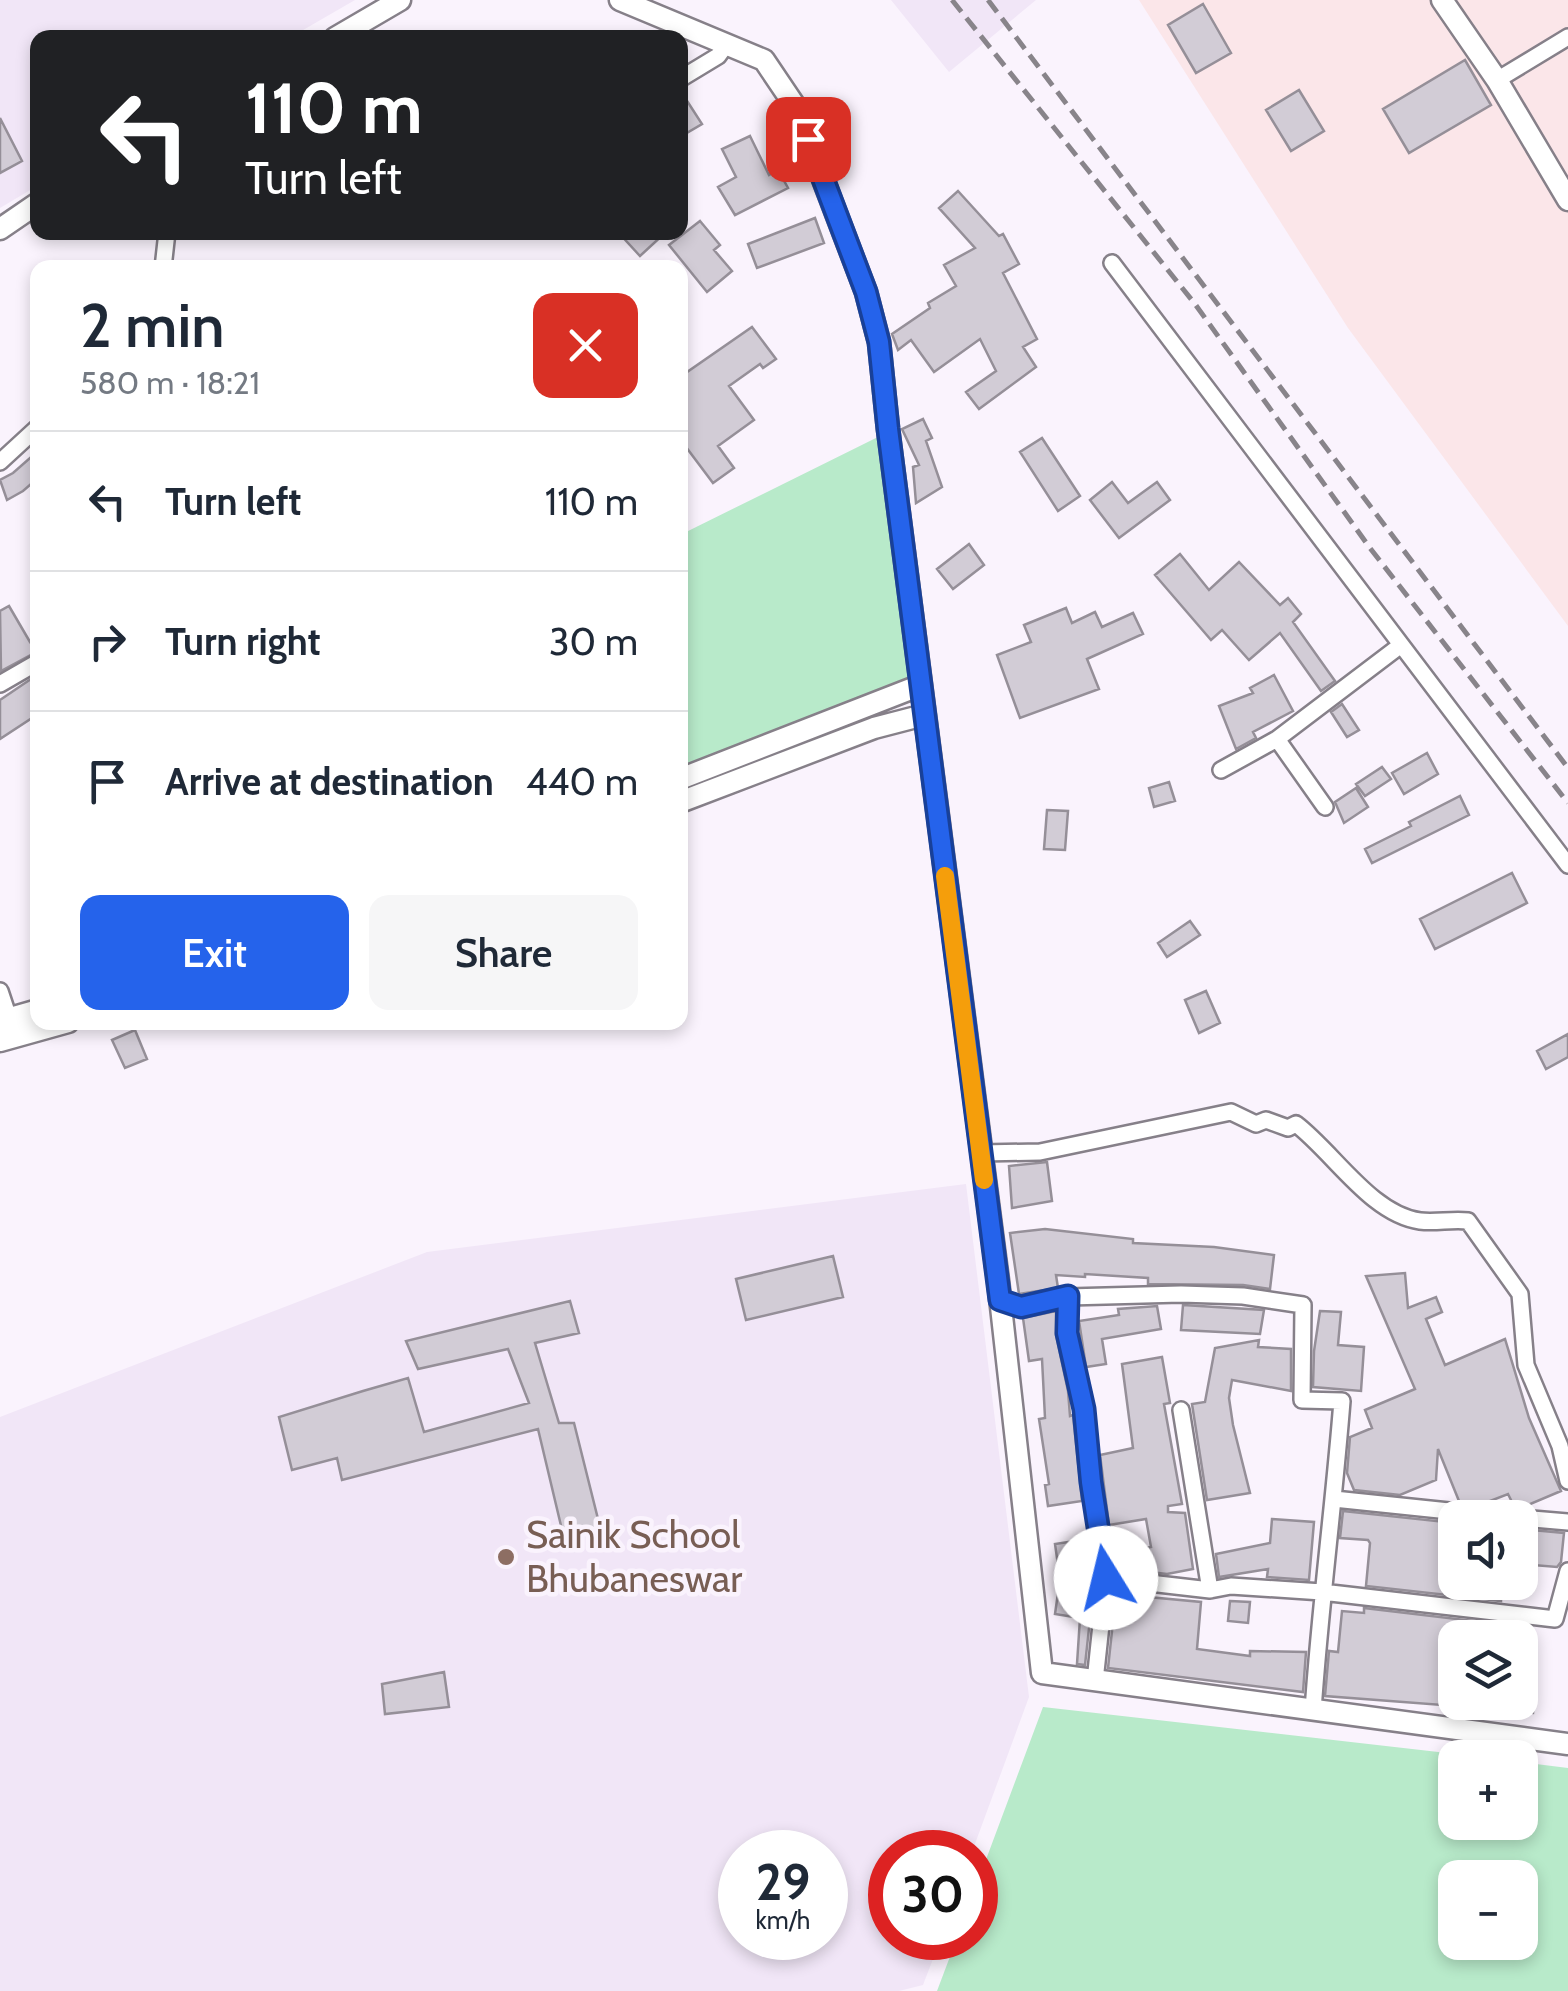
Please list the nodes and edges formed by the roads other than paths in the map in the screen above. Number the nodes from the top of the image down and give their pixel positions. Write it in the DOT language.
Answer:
graph roads {
  1 [pos="400,0"];
  2 [pos="620,0"];
  3 [pos="1442,0"];
  4 [pos="349,30"];
  5 [pos="1568,36"];
  6 [pos="726,44"];
  7 [pos="688,74"];
  8 [pos="1497,80"];
  9 [pos="1568,200"];
  10 [pos="30,208"];
  11 [pos="0,229"];
  12 [pos="1112,263"];
  13 [pos="30,434"];
  14 [pos="0,462"];
  15 [pos="1401,646"];
  16 [pos="30,667"];
  17 [pos="0,684"];
  18 [pos="920,684"];
  19 [pos="924,715"];
  20 [pos="1278,739"];
  21 [pos="1221,770"];
  22 [pos="688,776"];
  23 [pos="688,799"];
  24 [pos="1325,807"];
  25 [pos="1568,864"];
  26 [pos="0,990"];
  27 [pos="30,1012"];
  28 [pos="5,1020"];
  29 [pos="39,1030"];
  30 [pos="0,1041"];
  31 [pos="981,1153"];
  32 [pos="1068,1296"];
  33 [pos="1000,1300"];
  34 [pos="1181,1410"];
  35 [pos="1568,1481"];
  36 [pos="1334,1499"];
  37 [pos="1438,1510"];
  38 [pos="1538,1520"];
  39 [pos="1568,1522"];
  40 [pos="1568,1571"];
  41 [pos="1106,1578"];
  42 [pos="1210,1590"];
  43 [pos="1322,1592"];
  44 [pos="1095,1681"];
  45 [pos="1314,1711"];
  46 [pos="1568,1744"];
  1 -- 4 [label="street"];
  2 -- 6 [label="street"];
  3 -- 8 [label="street"];
  5 -- 8 [label="street"];
  6 -- 7 [label="street"];
  6 -- 18 [label="street"];
  8 -- 9 [label="street"];
  10 -- 11 [label="street"];
  12 -- 15 [label="street"];
  13 -- 14 [label="street"];
  15 -- 20 [label="street"];
  15 -- 25 [label="street"];
  16 -- 17 [label="street"];
  18 -- 19 [label="street"];
  18 -- 22 [label="street"];
  19 -- 23 [label="street"];
  19 -- 31 [label="street"];
  20 -- 21 [label="street"];
  20 -- 24 [label="street"];
  26 -- 28 [label="street"];
  27 -- 28 [label="street"];
  29 -- 30 [label="street"];
  31 -- 33 [label="street"];
  31 -- 35 [label="street"];
  32 -- 33 [label="street"];
  32 -- 36 [label="street"];
  32 -- 41 [label="street"];
  33 -- 44 [label="street"];
  34 -- 42 [label="street"];
  36 -- 37 [label="street"];
  36 -- 43 [label="street"];
  38 -- 39 [label="street"];
  40 -- 43 [label="street"];
  41 -- 42 [label="street"];
  41 -- 44 [label="street"];
  42 -- 43 [label="street"];
  43 -- 45 [label="street"];
  44 -- 45 [label="street"];
  45 -- 46 [label="street"];
}
